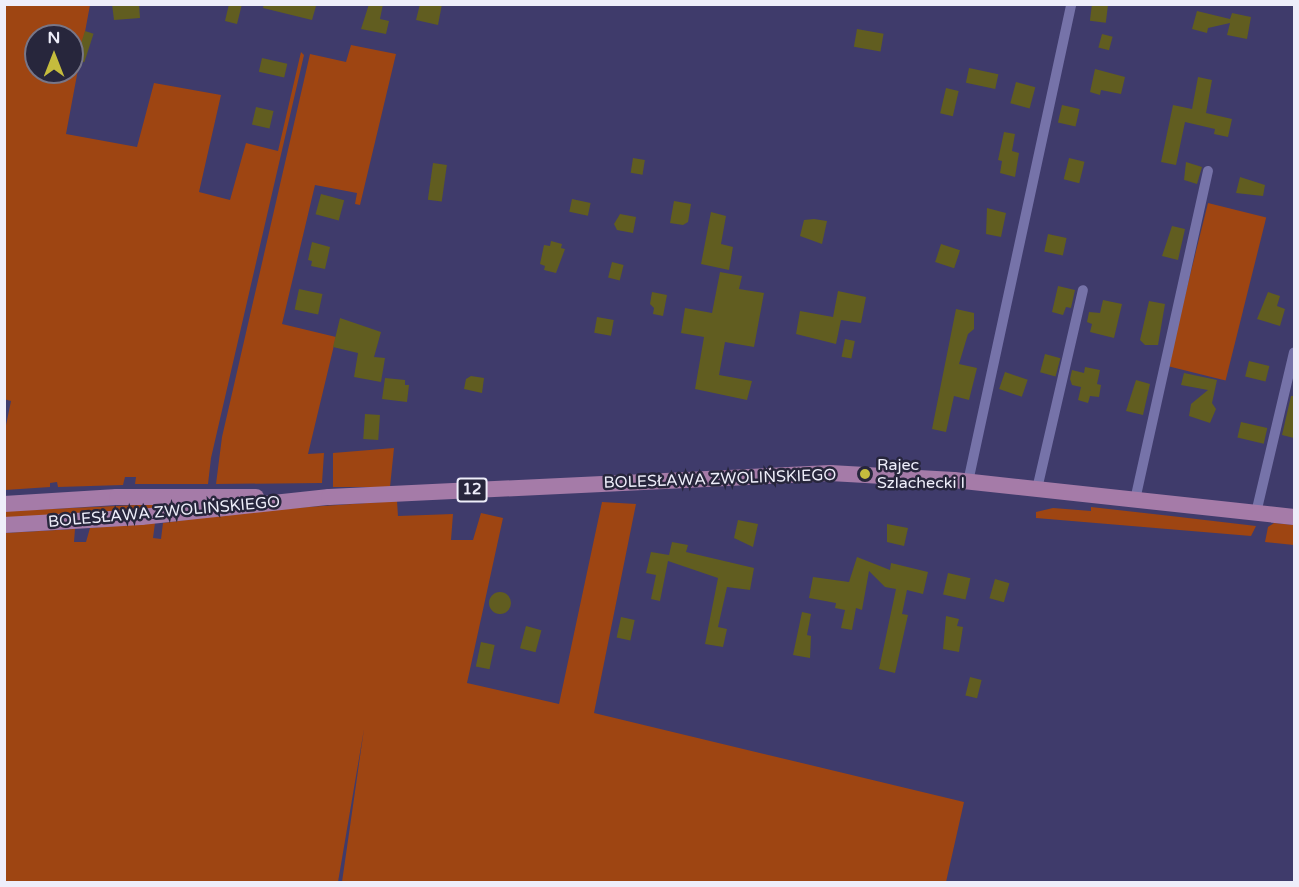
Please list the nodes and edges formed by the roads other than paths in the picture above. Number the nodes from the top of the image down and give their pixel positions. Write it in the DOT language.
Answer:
graph roads {
  1 [pos="1071,4"];
  2 [pos="1208,171"];
  3 [pos="1083,290"];
  4 [pos="1294,352"];
  5 [pos="968,482"];
  6 [pos="1037,489"];
  7 [pos="323,498"];
  8 [pos="1136,500"];
  9 [pos="4,504"];
  10 [pos="1256,513"];
  11 [pos="1294,518"];
  12 [pos="4,525"];
  1 -- 5 [label="street"];
  2 -- 8 [label="street"];
  3 -- 6 [label="street"];
  4 -- 10 [label="street"];
  5 -- 6 [label="main road, BOLESŁAWA ZWOLIŃSKIEGO / 12"];
  5 -- 7 [label="main road, BOLESŁAWA ZWOLIŃSKIEGO / 12"];
  6 -- 8 [label="main road, BOLESŁAWA ZWOLIŃSKIEGO / 12"];
  7 -- 9 [label="main road, BOLESŁAWA ZWOLIŃSKIEGO / 12"];
  7 -- 12 [label="main road, BOLESŁAWA ZWOLIŃSKIEGO / 12"];
  8 -- 10 [label="main road, BOLESŁAWA ZWOLIŃSKIEGO / 12"];
  10 -- 11 [label="main road, BOLESŁAWA ZWOLIŃSKIEGO / 12"];
}
